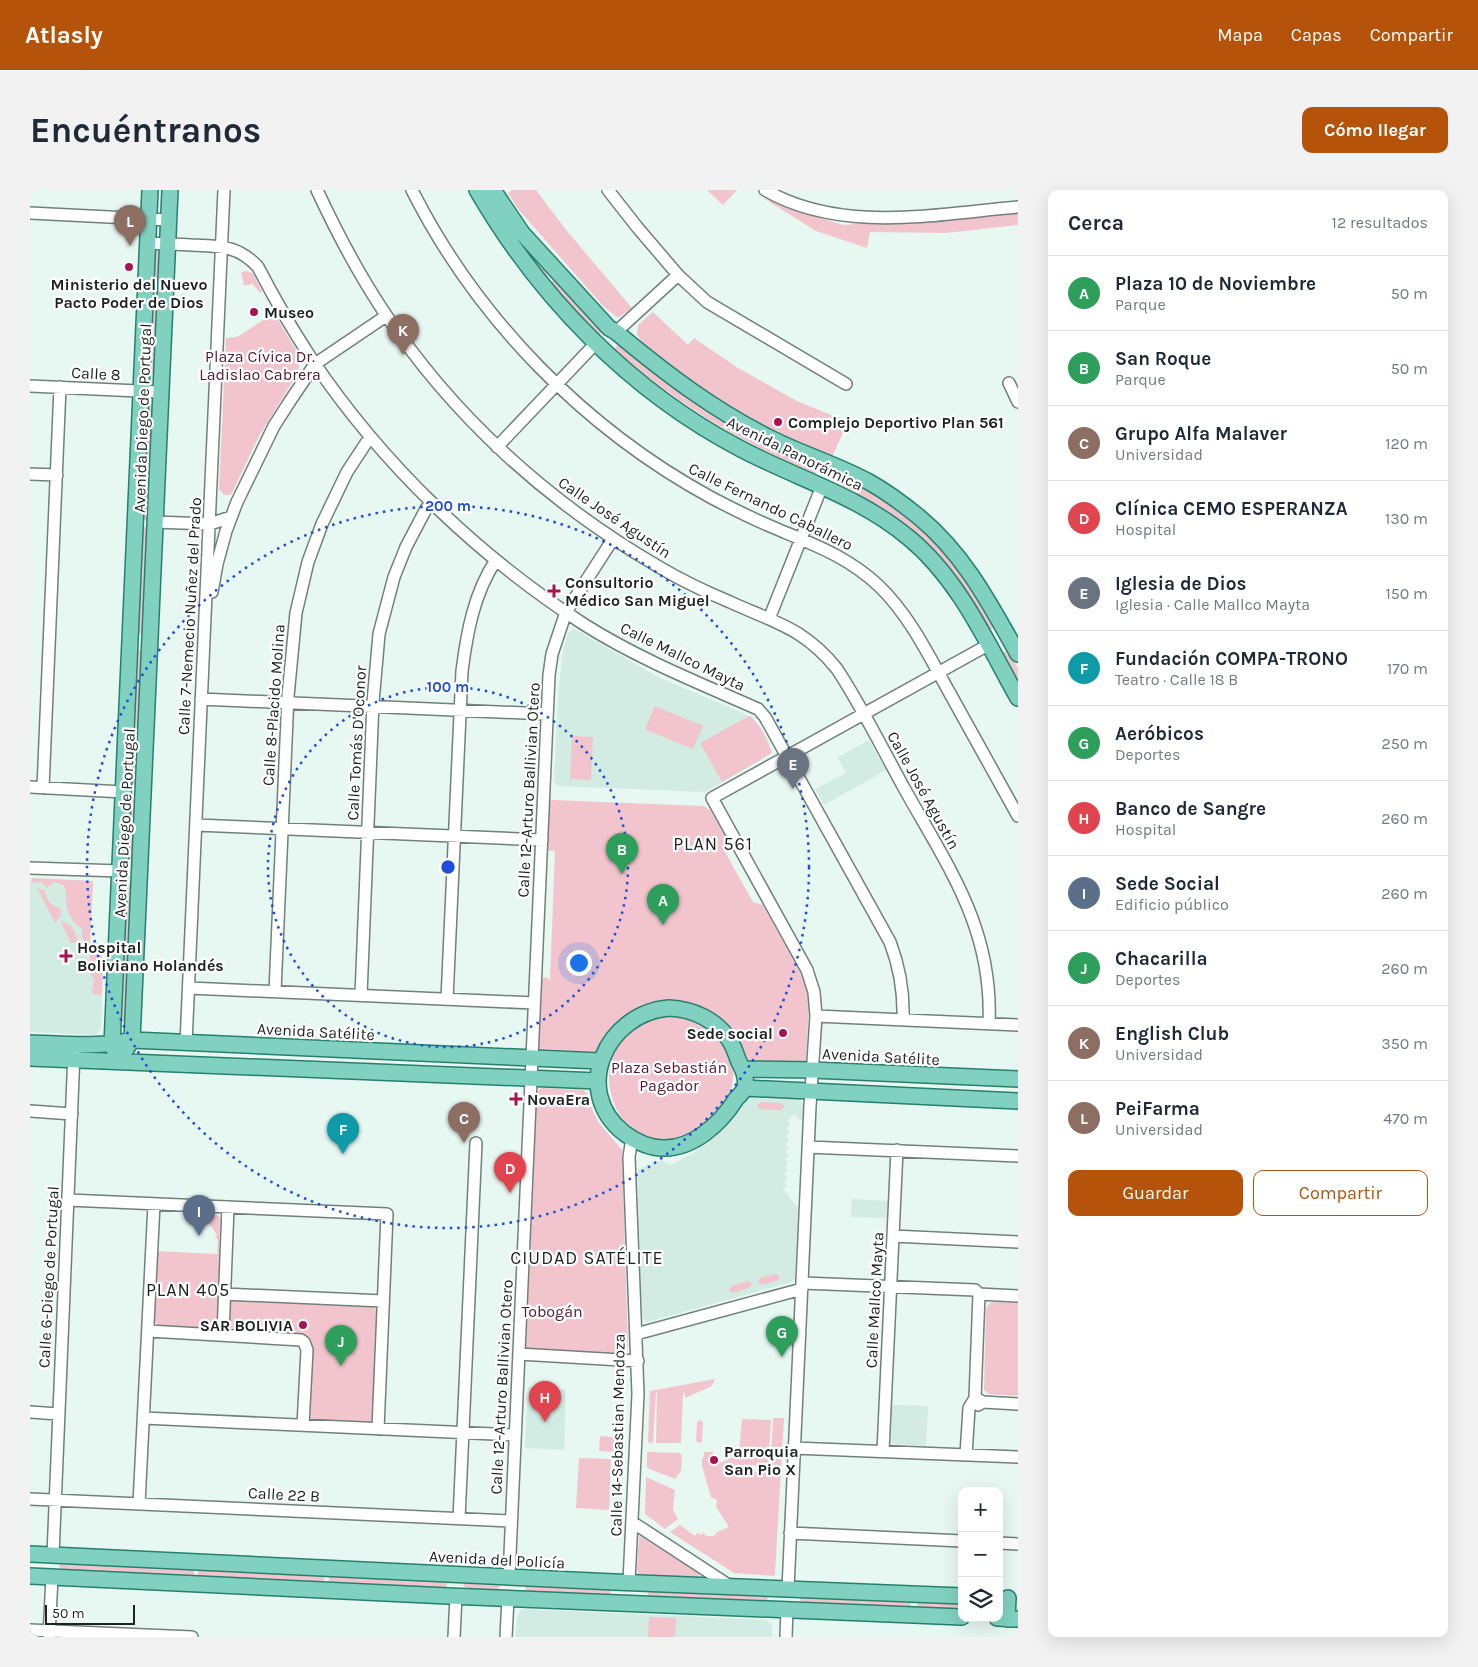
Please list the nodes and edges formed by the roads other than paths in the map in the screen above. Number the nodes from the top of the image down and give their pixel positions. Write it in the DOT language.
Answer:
graph roads {
  1 [pos="150,190"];
  2 [pos="170,190"];
  3 [pos="224,190"];
  4 [pos="317,190"];
  5 [pos="412,190"];
  6 [pos="477,190"];
  7 [pos="493,190"];
  8 [pos="608,190"];
  9 [pos="765,190"];
  10 [pos="1018,207"];
  11 [pos="30,214"];
  12 [pos="148,219"];
  13 [pos="168,220"];
  14 [pos="148,243"];
  15 [pos="167,244"];
  16 [pos="222,246"];
  17 [pos="678,274"];
  18 [pos="386,316"];
  19 [pos="616,332"];
  20 [pos="596,343"];
  21 [pos="315,364"];
  22 [pos="1009,383"];
  23 [pos="557,384"];
  24 [pos="846,384"];
  25 [pos="30,386"];
  26 [pos="60,387"];
  27 [pos="141,391"];
  28 [pos="160,392"];
  29 [pos="1018,402"];
  30 [pos="371,438"];
  31 [pos="498,447"];
  32 [pos="832,466"];
  33 [pos="30,474"];
  34 [pos="57,475"];
  35 [pos="822,486"];
  36 [pos="432,503"];
  37 [pos="231,518"];
  38 [pos="155,522"];
  39 [pos="210,524"];
  40 [pos="801,538"];
  41 [pos="613,539"];
  42 [pos="496,560"];
  43 [pos="566,612"];
  44 [pos="769,618"];
  45 [pos="1007,634"];
  46 [pos="204,639"];
  47 [pos="130,642"];
  48 [pos="149,642"];
  49 [pos="988,645"];
  50 [pos="1018,654"];
  51 [pos="939,673"];
  52 [pos="1018,698"];
  53 [pos="201,699"];
  54 [pos="287,703"];
  55 [pos="373,707"];
  56 [pos="459,710"];
  57 [pos="547,714"];
  58 [pos="863,715"];
  59 [pos="787,756"];
  60 [pos="30,788"];
  61 [pos="43,788"];
  62 [pos="123,792"];
  63 [pos="142,792"];
  64 [pos="1018,816"];
  65 [pos="196,825"];
  66 [pos="282,829"];
  67 [pos="368,833"];
  68 [pos="454,836"];
  69 [pos="542,840"];
  70 [pos="30,868"];
  71 [pos="120,871"];
  72 [pos="139,871"];
  73 [pos="189,988"];
  74 [pos="274,992"];
  75 [pos="361,995"];
  76 [pos="447,999"];
  77 [pos="534,1003"];
  78 [pos="816,1016"];
  79 [pos="903,1020"];
  80 [pos="989,1023"];
  81 [pos="1018,1025"];
  82 [pos="132,1040"];
  83 [pos="30,1043"];
  84 [pos="186,1043"];
  85 [pos="112,1045"];
  86 [pos="359,1050"];
  87 [pos="74,1052"];
  88 [pos="30,1058"];
  89 [pos="532,1058"];
  90 [pos="119,1060"];
  91 [pos="600,1061"];
  92 [pos="185,1063"];
  93 [pos="743,1069"];
  94 [pos="812,1070"];
  95 [pos="358,1071"];
  96 [pos="531,1079"];
  97 [pos="1018,1079"];
  98 [pos="598,1081"];
  99 [pos="745,1088"];
  100 [pos="811,1092"];
  101 [pos="1018,1101"];
  102 [pos="30,1111"];
  103 [pos="72,1114"];
  104 [pos="632,1138"];
  105 [pos="476,1143"];
  106 [pos="808,1147"];
  107 [pos="897,1150"];
  108 [pos="1018,1156"];
  109 [pos="68,1200"];
  110 [pos="154,1204"];
  111 [pos="228,1207"];
  112 [pos="894,1236"];
  113 [pos="1018,1242"];
  114 [pos="803,1286"];
  115 [pos="891,1286"];
  116 [pos="224,1294"];
  117 [pos="979,1294"];
  118 [pos="1018,1296"];
  119 [pos="383,1301"];
  120 [pos="149,1332"];
  121 [pos="222,1334"];
  122 [pos="636,1334"];
  123 [pos="519,1354"];
  124 [pos="638,1361"];
  125 [pos="976,1403"];
  126 [pos="1018,1404"];
  127 [pos="30,1412"];
  128 [pos="58,1414"];
  129 [pos="144,1418"];
  130 [pos="303,1426"];
  131 [pos="378,1429"];
  132 [pos="463,1433"];
  133 [pos="515,1435"];
  134 [pos="794,1448"];
  135 [pos="883,1451"];
  136 [pos="966,1455"];
  137 [pos="1018,1457"];
  138 [pos="30,1499"];
  139 [pos="54,1500"];
  140 [pos="139,1504"];
  141 [pos="459,1518"];
  142 [pos="511,1521"];
  143 [pos="632,1522"];
  144 [pos="790,1533"];
  145 [pos="958,1541"];
  146 [pos="1003,1543"];
  147 [pos="1018,1544"];
  148 [pos="30,1554"];
  149 [pos="53,1555"];
  150 [pos="457,1574"];
  151 [pos="30,1576"];
  152 [pos="52,1576"];
  153 [pos="509,1577"];
  154 [pos="629,1582"];
  155 [pos="730,1586"];
  156 [pos="788,1589"];
  157 [pos="456,1596"];
  158 [pos="958,1596"];
  159 [pos="508,1598"];
  160 [pos="1009,1598"];
  161 [pos="628,1602"];
  162 [pos="787,1609"];
  163 [pos="958,1617"];
  164 [pos="1007,1619"];
  165 [pos="30,1630"];
  166 [pos="49,1634"];
  167 [pos="192,1637"];
  168 [pos="454,1637"];
  169 [pos="506,1637"];
  170 [pos="786,1637"];
  1 -- 12 [label="main road, Avenida Diego de Portugal"];
  2 -- 13 [label="main road, Avenida Diego de Portugal"];
  3 -- 16 [label="street, Calle 7-Nemecio Nuñez del Prado"];
  4 -- 18 [label="street, Calle José Agustín"];
  5 -- 23 [label="street, Calle Fernando Caballero"];
  6 -- 20 [label="main road, Avenida Panorámica"];
  7 -- 19 [label="main road, Avenida Panorámica"];
  8 -- 17 [label="street"];
  9 -- 10 [label="street"];
  11 -- 12 [label="street"];
  12 -- 13 [label="street"];
  12 -- 14 [label="main road, Avenida Diego de Portugal"];
  13 -- 15 [label="main road, Avenida Diego de Portugal"];
  14 -- 15 [label="street, Calle Mallco Mayta"];
  14 -- 27 [label="main road, Avenida Diego de Portugal"];
  15 -- 16 [label="street, Calle Mallco Mayta"];
  15 -- 28 [label="main road, Avenida Diego de Portugal"];
  16 -- 21 [label="street, Calle Mallco Mayta"];
  16 -- 39 [label="street, Calle 7-Nemecio Nuñez del Prado"];
  17 -- 19 [label="street"];
  17 -- 24 [label="street"];
  18 -- 21 [label="street"];
  18 -- 31 [label="street, Calle José Agustín"];
  19 -- 20 [label="main road"];
  19 -- 32 [label="main road, Avenida Panorámica"];
  20 -- 23 [label="street"];
  20 -- 35 [label="main road, Avenida Panorámica"];
  21 -- 30 [label="street, Calle Mallco Mayta"];
  21 -- 37 [label="street"];
  22 -- 29 [label="street"];
  23 -- 31 [label="street"];
  23 -- 40 [label="street, Calle Fernando Caballero"];
  25 -- 26 [label="street, Calle 8"];
  26 -- 27 [label="street, Calle 8"];
  26 -- 34 [label="street"];
  27 -- 28 [label="street, Calle 8"];
  27 -- 47 [label="main road, Avenida Diego de Portugal"];
  28 -- 38 [label="main road, Avenida Diego de Portugal"];
  30 -- 36 [label="street, Calle Mallco Mayta"];
  30 -- 54 [label="street, Calle 8-Placido Molina"];
  31 -- 41 [label="street, Calle José Agustín"];
  32 -- 35 [label="main road"];
  32 -- 45 [label="main road, Avenida Panorámica"];
  33 -- 34 [label="street"];
  34 -- 61 [label="street"];
  35 -- 40 [label="street"];
  35 -- 49 [label="main road, Avenida Panorámica"];
  36 -- 42 [label="street, Calle Mallco Mayta"];
  36 -- 55 [label="street, Calle Tomás D'Oconor"];
  37 -- 39 [label="street"];
  37 -- 46 [label="street"];
  38 -- 39 [label="street"];
  38 -- 48 [label="main road, Avenida Diego de Portugal"];
  39 -- 46 [label="street, Calle 7-Nemecio Nuñez del Prado"];
  40 -- 44 [label="street"];
  40 -- 51 [label="street, Calle Fernando Caballero"];
  41 -- 43 [label="street, Calle 12-Arturo Ballivian Otero"];
  41 -- 44 [label="street, Calle José Agustín"];
  42 -- 43 [label="street, Calle Mallco Mayta"];
  42 -- 56 [label="street"];
  43 -- 57 [label="street, Calle 12-Arturo Ballivian Otero"];
  43 -- 59 [label="street, Calle Mallco Mayta"];
  44 -- 58 [label="street, Calle José Agustín"];
  45 -- 49 [label="main road"];
  45 -- 50 [label="main road, Avenida Panorámica"];
  46 -- 53 [label="street, Calle 7-Nemecio Nuñez del Prado"];
  47 -- 48 [label="main road"];
  47 -- 62 [label="main road, Avenida Diego de Portugal"];
  48 -- 63 [label="main road, Avenida Diego de Portugal"];
  49 -- 51 [label="street"];
  49 -- 52 [label="main road, Avenida Panorámica"];
  51 -- 58 [label="street"];
  51 -- 64 [label="street, Calle Fernando Caballero"];
  53 -- 54 [label="street"];
  53 -- 65 [label="street, Calle 7-Nemecio Nuñez del Prado"];
  54 -- 55 [label="street"];
  54 -- 66 [label="street, Calle 8-Placido Molina"];
  55 -- 56 [label="street"];
  55 -- 67 [label="street, Calle Tomás D'Oconor"];
  56 -- 57 [label="street"];
  56 -- 68 [label="street"];
  57 -- 69 [label="street, Calle 12-Arturo Ballivian Otero"];
  58 -- 59 [label="street"];
  58 -- 80 [label="street, Calle José Agustín"];
  59 -- 78 [label="street"];
  59 -- 79 [label="street, Calle Mallco Mayta"];
  60 -- 61 [label="street"];
  61 -- 62 [label="street"];
  62 -- 63 [label="main road"];
  62 -- 71 [label="main road, Avenida Diego de Portugal"];
  63 -- 72 [label="main road, Avenida Diego de Portugal"];
  65 -- 66 [label="street"];
  65 -- 73 [label="street, Calle 7-Nemecio Nuñez del Prado"];
  66 -- 67 [label="street"];
  66 -- 74 [label="street, Calle 8-Placido Molina"];
  67 -- 68 [label="street"];
  67 -- 75 [label="street, Calle Tomás D'Oconor"];
  68 -- 69 [label="street"];
  68 -- 76 [label="street"];
  69 -- 77 [label="street, Calle 12-Arturo Ballivian Otero"];
  70 -- 71 [label="street"];
  71 -- 72 [label="main road"];
  71 -- 85 [label="main road, Avenida Diego de Portugal"];
  72 -- 82 [label="main road, Avenida Diego de Portugal"];
  73 -- 74 [label="street"];
  73 -- 84 [label="street, Calle 7-Nemecio Nuñez del Prado"];
  74 -- 75 [label="street"];
  75 -- 76 [label="street"];
  76 -- 77 [label="street"];
  77 -- 89 [label="street, Calle 12-Arturo Ballivian Otero"];
  78 -- 79 [label="street"];
  78 -- 94 [label="street"];
  79 -- 80 [label="street"];
  80 -- 81 [label="street"];
  82 -- 84 [label="main road, Avenida Satélite"];
  82 -- 85 [label="main road, Avenida Satélite"];
  82 -- 90 [label="main road"];
  83 -- 87 [label="main road, Avenida Satélite"];
  84 -- 86 [label="main road, Avenida Satélite"];
  84 -- 92 [label="main road"];
  85 -- 87 [label="main road, Avenida Satélite"];
  85 -- 90 [label="main road, Avenida Diego de Portugal"];
  86 -- 89 [label="main road, Avenida Satélite"];
  86 -- 95 [label="main road"];
  87 -- 88 [label="main road, Avenida Satélite"];
  87 -- 90 [label="main road, Avenida Satélite"];
  87 -- 103 [label="street, Calle 6-Diego de Portugal"];
  89 -- 91 [label="main road, Avenida Satélite"];
  89 -- 96 [label="street, Calle 12-Arturo Ballivian Otero"];
  90 -- 92 [label="main road, Avenida Satélite"];
  91 -- 93 [label="main road"];
  91 -- 98 [label="main road"];
  92 -- 95 [label="main road, Avenida Satélite"];
  93 -- 94 [label="main road, Avenida Satélite"];
  93 -- 99 [label="main road"];
  94 -- 97 [label="main road, Avenida Satélite"];
  94 -- 100 [label="street"];
  95 -- 96 [label="main road, Avenida Satélite"];
  96 -- 98 [label="main road, Avenida Satélite"];
  96 -- 123 [label="street, Calle 12-Arturo Ballivian Otero"];
  98 -- 104 [label="main road"];
  99 -- 100 [label="main road"];
  99 -- 104 [label="main road"];
  100 -- 101 [label="main road"];
  100 -- 106 [label="street"];
  102 -- 103 [label="street"];
  103 -- 109 [label="street, Calle 6-Diego de Portugal"];
  104 -- 122 [label="street, Calle 14-Sebastian Mendoza"];
  105 -- 132 [label="street"];
  106 -- 107 [label="street"];
  106 -- 114 [label="street"];
  107 -- 108 [label="street"];
  107 -- 112 [label="street, Calle Mallco Mayta"];
  109 -- 110 [label="street"];
  109 -- 128 [label="street, Calle 6-Diego de Portugal"];
  110 -- 111 [label="street"];
  110 -- 120 [label="street"];
  111 -- 116 [label="street"];
  111 -- 119 [label="street"];
  112 -- 113 [label="street"];
  112 -- 115 [label="street, Calle Mallco Mayta"];
  114 -- 115 [label="street"];
  114 -- 122 [label="street"];
  114 -- 134 [label="street"];
  115 -- 117 [label="street"];
  115 -- 135 [label="street, Calle Mallco Mayta"];
  116 -- 119 [label="street"];
  116 -- 121 [label="street"];
  117 -- 118 [label="street"];
  117 -- 125 [label="street"];
  119 -- 131 [label="street"];
  120 -- 121 [label="street"];
  120 -- 129 [label="street"];
  121 -- 130 [label="street"];
  122 -- 124 [label="street, Calle 14-Sebastian Mendoza"];
  123 -- 124 [label="street"];
  123 -- 133 [label="street, Calle 12-Arturo Ballivian Otero"];
  124 -- 143 [label="street, Calle 14-Sebastian Mendoza"];
  125 -- 126 [label="street"];
  125 -- 136 [label="street"];
  127 -- 128 [label="street"];
  128 -- 139 [label="street, Calle 6-Diego de Portugal"];
  129 -- 130 [label="street"];
  129 -- 140 [label="street"];
  130 -- 131 [label="street"];
  131 -- 132 [label="street"];
  132 -- 133 [label="street"];
  132 -- 141 [label="street"];
  133 -- 142 [label="street, Calle 12-Arturo Ballivian Otero"];
  134 -- 135 [label="street"];
  134 -- 144 [label="street"];
  135 -- 136 [label="street"];
  136 -- 137 [label="street"];
  138 -- 139 [label="street, Calle 22 B"];
  139 -- 140 [label="street, Calle 22 B"];
  139 -- 149 [label="street, Calle 6-Diego de Portugal"];
  140 -- 141 [label="street, Calle 22 B"];
  141 -- 142 [label="street, Calle 22 B"];
  142 -- 153 [label="street, Calle 12-Arturo Ballivian Otero"];
  143 -- 154 [label="street, Calle 14-Sebastian Mendoza"];
  143 -- 155 [label="street"];
  144 -- 145 [label="street"];
  144 -- 156 [label="street"];
  146 -- 147 [label="street"];
  148 -- 149 [label="main road, Avenida del Policía"];
  149 -- 150 [label="main road, Avenida del Policía"];
  149 -- 152 [label="main road"];
  150 -- 153 [label="main road, Avenida del Policía"];
  150 -- 157 [label="main road"];
  151 -- 152 [label="main road"];
  152 -- 157 [label="main road"];
  152 -- 166 [label="street"];
  153 -- 154 [label="main road, Avenida del Policía"];
  153 -- 159 [label="main road"];
  154 -- 155 [label="main road, Avenida del Policía"];
  154 -- 161 [label="main road"];
  155 -- 156 [label="main road, Avenida del Policía"];
  156 -- 158 [label="main road, Avenida del Policía"];
  156 -- 162 [label="main road"];
  157 -- 159 [label="main road"];
  157 -- 168 [label="street"];
  159 -- 161 [label="main road"];
  159 -- 169 [label="street"];
  160 -- 164 [label="main road"];
  161 -- 162 [label="main road"];
  162 -- 163 [label="main road"];
  162 -- 170 [label="street"];
  165 -- 166 [label="street"];
  166 -- 167 [label="street"];
}
